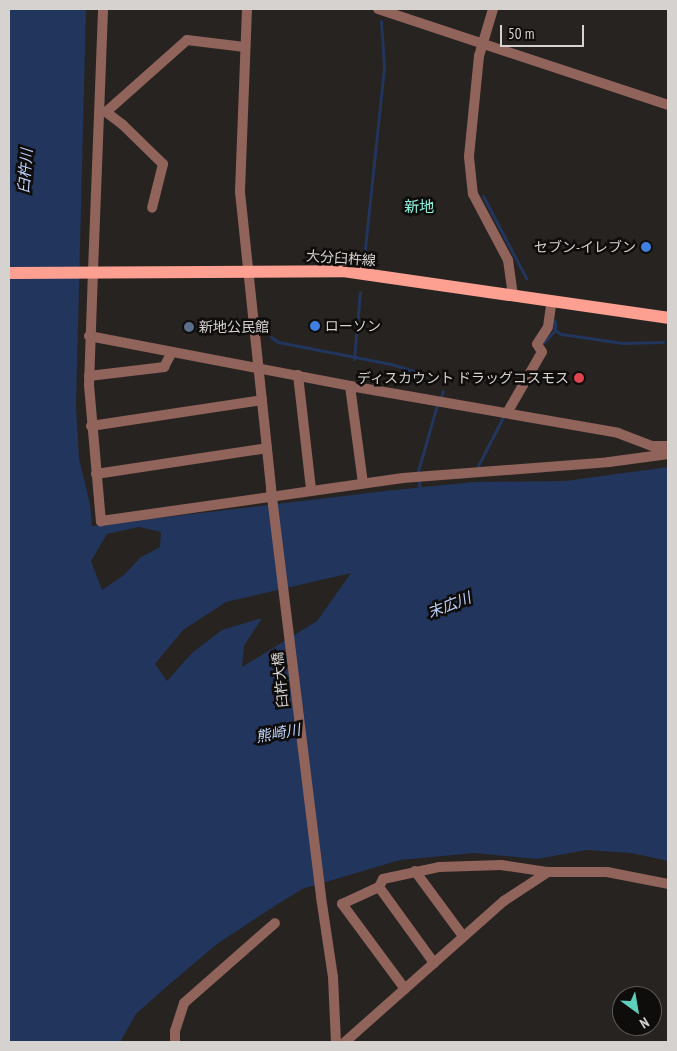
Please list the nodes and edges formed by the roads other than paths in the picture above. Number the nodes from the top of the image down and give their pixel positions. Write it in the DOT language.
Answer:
graph roads {
  1 [pos="103,9"];
  2 [pos="247,9"];
  3 [pos="378,9"];
  4 [pos="493,9"];
  5 [pos="482,43"];
  6 [pos="245,48"];
  7 [pos="668,105"];
  8 [pos="102,112"];
  9 [pos="152,208"];
  10 [pos="248,270"];
  11 [pos="89,271"];
  12 [pos="9,273"];
  13 [pos="513,294"];
  14 [pos="552,300"];
  15 [pos="668,318"];
  16 [pos="90,336"];
  17 [pos="172,352"];
  18 [pos="259,369"];
  19 [pos="298,375"];
  20 [pos="89,376"];
  21 [pos="350,386"];
  22 [pos="262,400"];
  23 [pos="507,413"];
  24 [pos="91,426"];
  25 [pos="668,446"];
  26 [pos="267,448"];
  27 [pos="668,454"];
  28 [pos="96,474"];
  29 [pos="363,483"];
  30 [pos="311,489"];
  31 [pos="415,871"];
  32 [pos="548,872"];
  33 [pos="668,884"];
  34 [pos="379,887"];
  35 [pos="275,923"];
  36 [pos="463,936"];
  37 [pos="434,962"];
  38 [pos="405,989"];
  39 [pos="175,1042"];
  40 [pos="336,1042"];
  41 [pos="345,1042"];
  1 -- 8 [label="street"];
  2 -- 6 [label="street, 臼杵大橋"];
  3 -- 5 [label="street"];
  4 -- 5 [label="street"];
  5 -- 7 [label="street"];
  5 -- 13 [label="street"];
  6 -- 8 [label="street"];
  6 -- 10 [label="street, 臼杵大橋"];
  8 -- 9 [label="street"];
  8 -- 11 [label="street"];
  10 -- 11 [label="main road, 大分臼杵線"];
  10 -- 13 [label="main road, 大分臼杵線"];
  10 -- 18 [label="street, 臼杵大橋"];
  11 -- 12 [label="main road, 大分臼杵線"];
  11 -- 16 [label="street"];
  13 -- 14 [label="main road, 大分臼杵線"];
  14 -- 15 [label="main road, 大分臼杵線"];
  14 -- 23 [label="street"];
  16 -- 17 [label="street"];
  16 -- 20 [label="street"];
  17 -- 18 [label="street"];
  17 -- 20 [label="street"];
  18 -- 19 [label="street"];
  18 -- 22 [label="street, 臼杵大橋"];
  19 -- 21 [label="street"];
  19 -- 30 [label="street"];
  20 -- 24 [label="street"];
  21 -- 23 [label="street"];
  21 -- 29 [label="street"];
  22 -- 24 [label="street"];
  22 -- 26 [label="street, 臼杵大橋"];
  23 -- 25 [label="street"];
  24 -- 28 [label="street"];
  26 -- 28 [label="street"];
  26 -- 40 [label="street, 臼杵大橋, bridge"];
  27 -- 29 [label="street"];
  28 -- 30 [label="street"];
  29 -- 30 [label="street"];
  31 -- 32 [label="street"];
  31 -- 34 [label="street"];
  31 -- 36 [label="street"];
  32 -- 33 [label="street"];
  32 -- 36 [label="street"];
  34 -- 37 [label="street"];
  34 -- 38 [label="street"];
  35 -- 39 [label="street"];
  36 -- 37 [label="street"];
  37 -- 38 [label="street"];
  38 -- 41 [label="street"];
}
